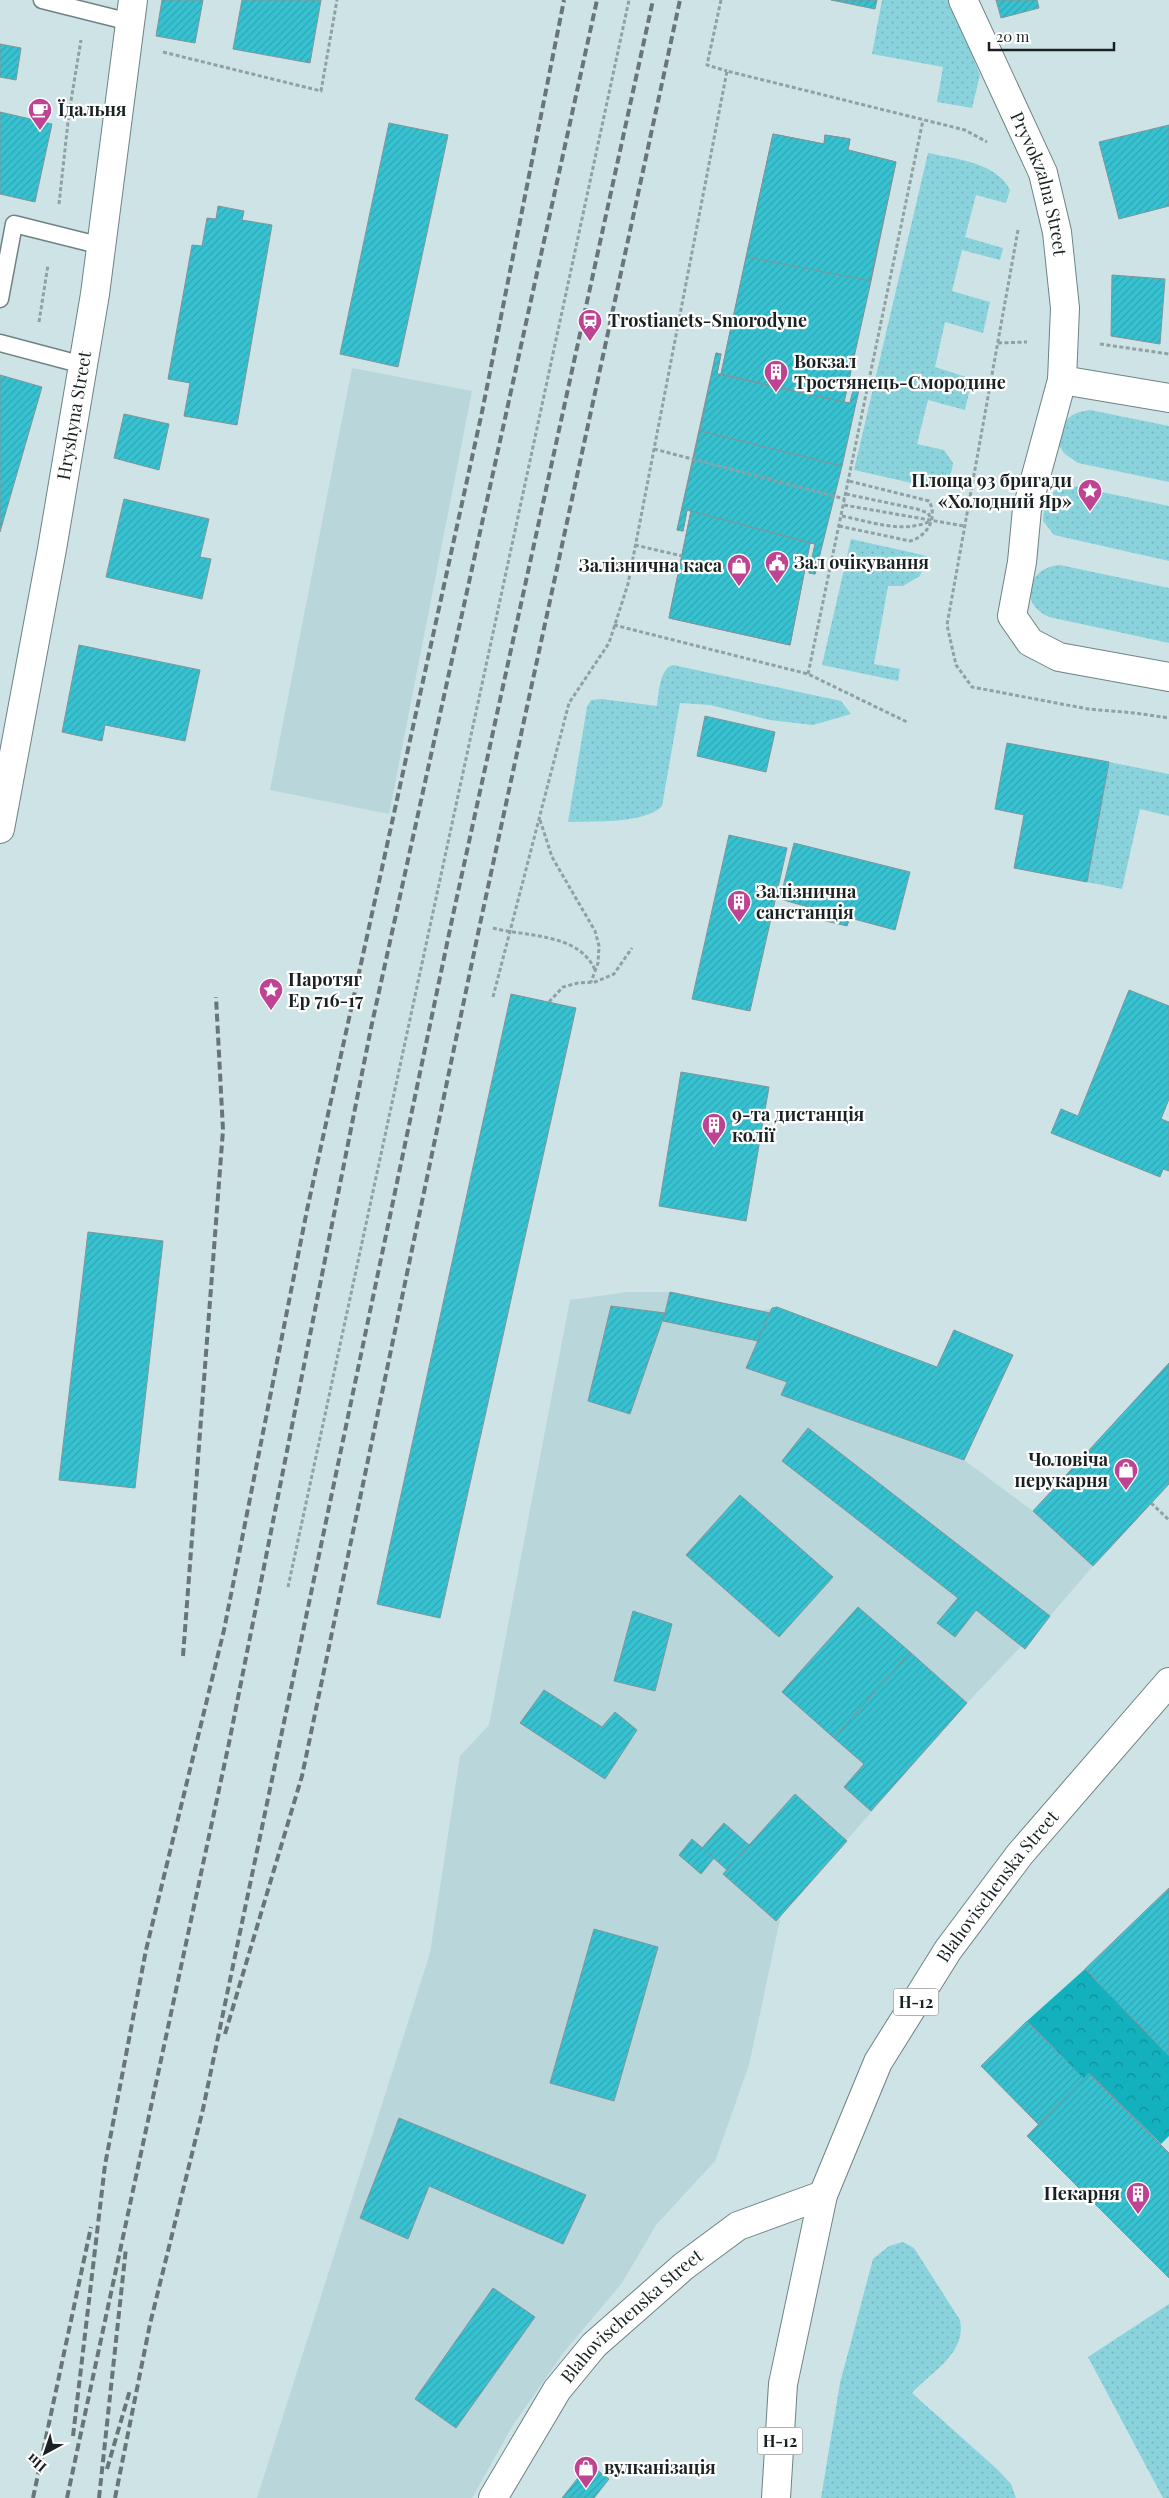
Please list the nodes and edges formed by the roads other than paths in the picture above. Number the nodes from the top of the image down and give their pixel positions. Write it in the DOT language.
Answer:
graph roads {
  1 [pos="42,0"];
  2 [pos="963,0"];
  3 [pos="130,22"];
  4 [pos="102,246"];
  5 [pos="0,299"];
  6 [pos="0,343"];
  7 [pos="83,365"];
  8 [pos="1062,380"];
  9 [pos="1169,398"];
  10 [pos="1169,677"];
  11 [pos="0,829"];
  12 [pos="1169,1682"];
  13 [pos="823,2195"];
  14 [pos="493,2498"];
  15 [pos="776,2498"];
  1 -- 3 [label="lane"];
  2 -- 8 [label="main road, Pryvokzalna Street"];
  3 -- 4 [label="main road, Hryshyna Street"];
  4 -- 5 [label="lane"];
  4 -- 7 [label="main road, Hryshyna Street"];
  6 -- 7 [label="lane"];
  7 -- 11 [label="main road, Hryshyna Street"];
  8 -- 9 [label="main road"];
  8 -- 10 [label="main road, Pryvokzalna Street"];
  12 -- 13 [label="main road, Blahovischenska Street / Н-12"];
  13 -- 14 [label="main road, Blahovischenska Street"];
  13 -- 15 [label="main road, Blahovischenska Street / Н-12"];
}
